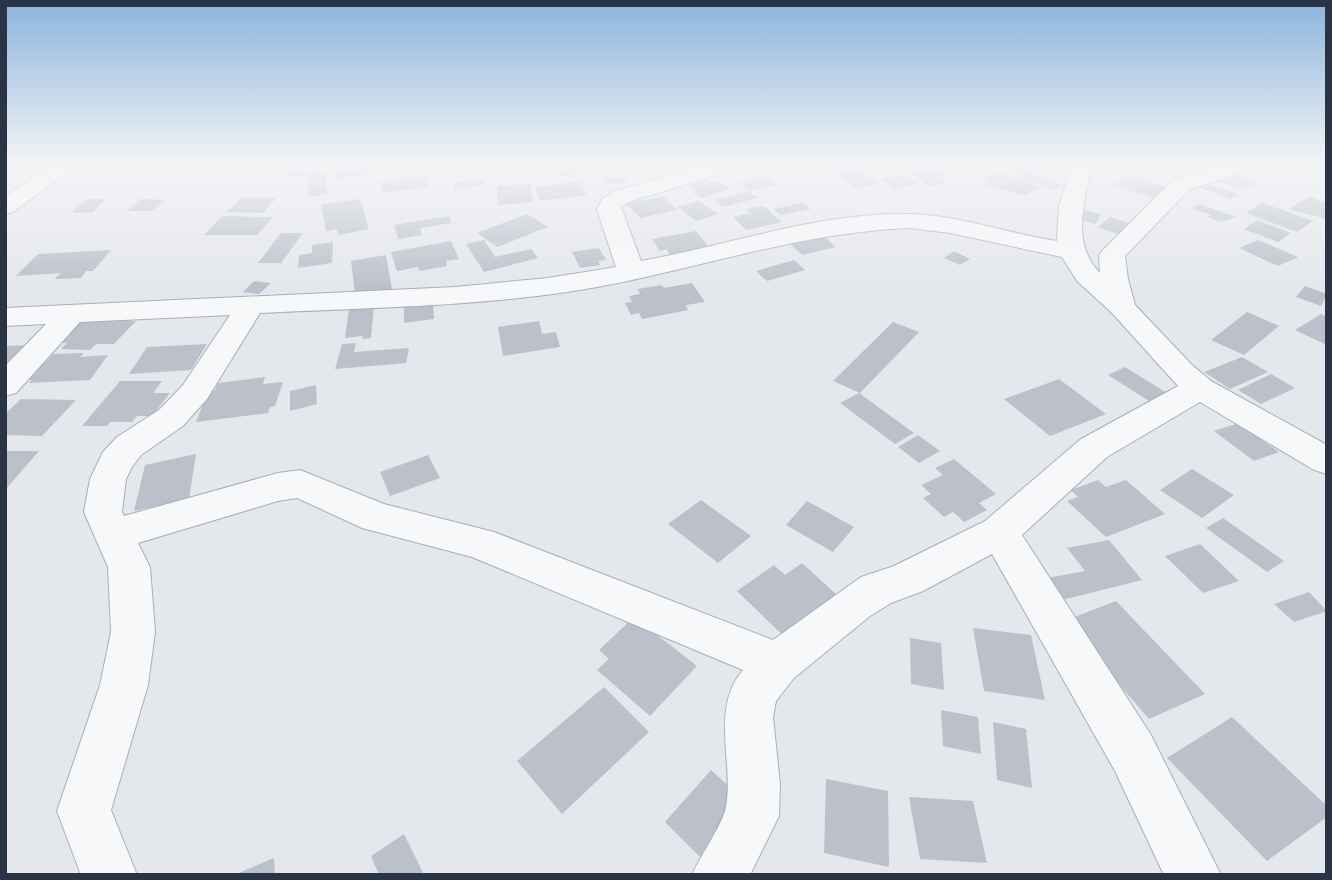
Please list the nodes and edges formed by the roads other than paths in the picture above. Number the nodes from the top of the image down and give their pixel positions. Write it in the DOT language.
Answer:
graph roads {
  1 [pos="610,206"];
  2 [pos="1072,206"];
  3 [pos="1160,206"];
  4 [pos="1072,251"];
  5 [pos="629,271"];
  6 [pos="249,307"];
  7 [pos="1122,307"];
  8 [pos="74,312"];
  9 [pos="5,317"];
  10 [pos="5,386"];
  11 [pos="1200,388"];
  12 [pos="1327,461"];
  13 [pos="999,532"];
  14 [pos="112,535"];
  15 [pos="778,663"];
  16 [pos="109,875"];
  17 [pos="720,875"];
  18 [pos="1193,875"];
  1 -- 5 [label="street"];
  2 -- 4 [label="street"];
  3 -- 7 [label="street"];
  4 -- 5 [label="street"];
  4 -- 7 [label="street"];
  5 -- 6 [label="street"];
  6 -- 8 [label="street"];
  6 -- 14 [label="street"];
  7 -- 11 [label="street"];
  8 -- 9 [label="street"];
  8 -- 10 [label="street"];
  11 -- 12 [label="street"];
  11 -- 13 [label="street"];
  13 -- 15 [label="street"];
  13 -- 18 [label="street"];
  14 -- 15 [label="street"];
  14 -- 16 [label="street"];
  15 -- 17 [label="street"];
}
